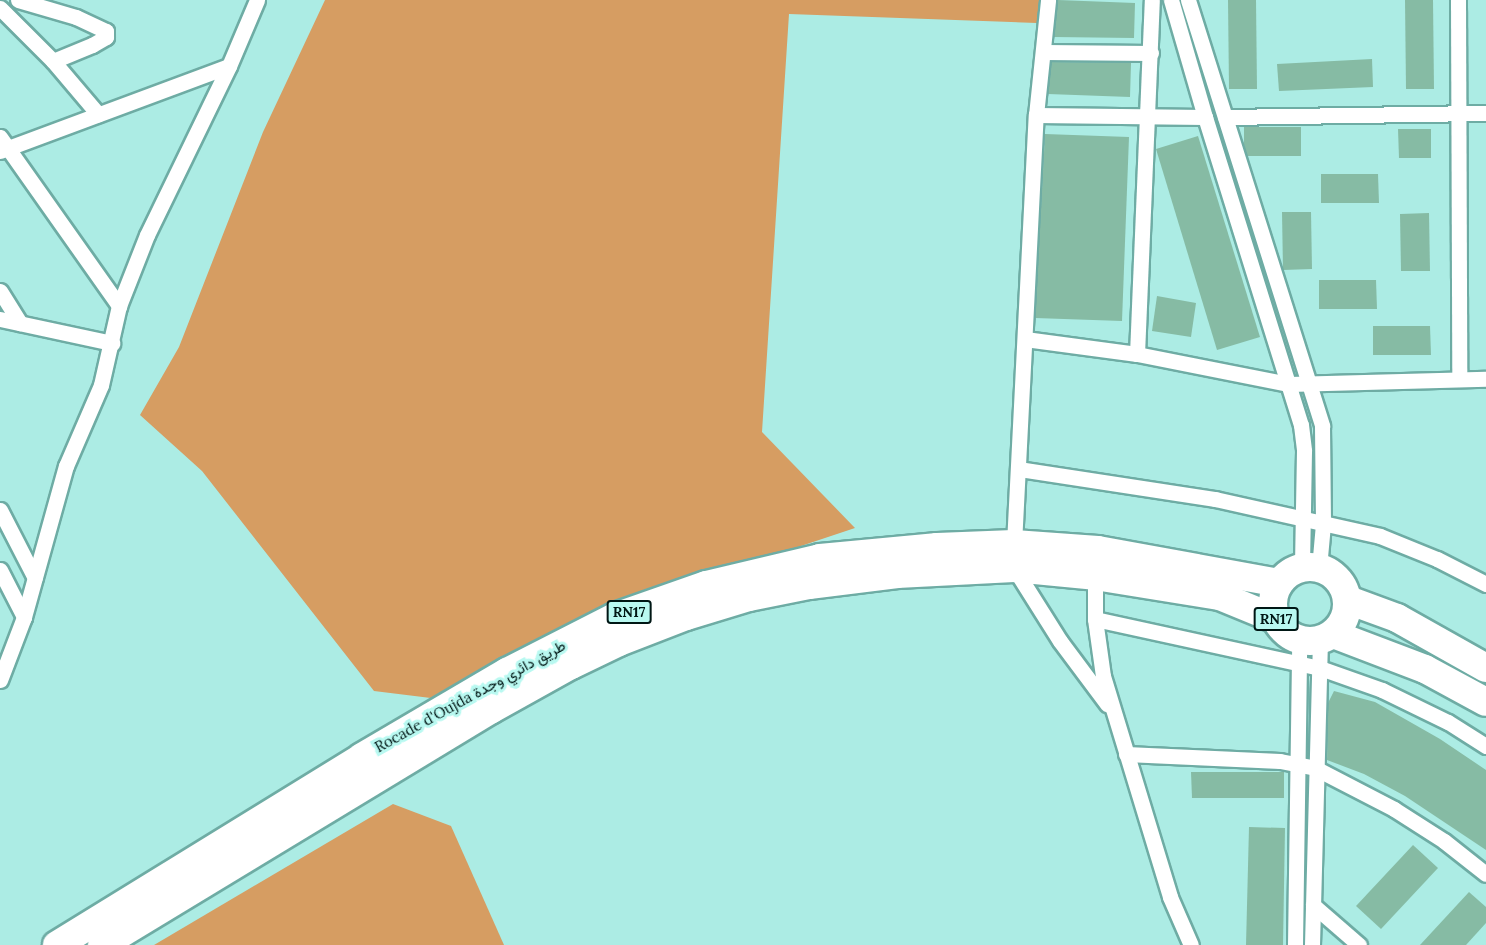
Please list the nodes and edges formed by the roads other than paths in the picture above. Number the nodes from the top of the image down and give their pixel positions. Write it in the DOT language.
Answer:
graph roads {
  1 [pos="18,0"];
  2 [pos="257,0"];
  3 [pos="1048,0"];
  4 [pos="1152,0"];
  5 [pos="1171,0"];
  6 [pos="1188,0"];
  7 [pos="1458,0"];
  8 [pos="0,8"];
  9 [pos="1043,52"];
  10 [pos="1151,53"];
  11 [pos="53,61"];
  12 [pos="229,66"];
  13 [pos="1458,113"];
  14 [pos="1486,113"];
  15 [pos="98,114"];
  16 [pos="1036,116"];
  17 [pos="1149,117"];
  18 [pos="1205,117"];
  19 [pos="1225,117"];
  20 [pos="3,145"];
  21 [pos="0,291"];
  22 [pos="119,306"];
  23 [pos="0,319"];
  24 [pos="20,323"];
  25 [pos="1025,339"];
  26 [pos="112,343"];
  27 [pos="1137,354"];
  28 [pos="1458,378"];
  29 [pos="1486,379"];
  30 [pos="1289,384"];
  31 [pos="1310,384"];
  32 [pos="1019,469"];
  33 [pos="0,510"];
  34 [pos="1304,519"];
  35 [pos="1323,524"];
  36 [pos="1014,556"];
  37 [pos="0,570"];
  38 [pos="1300,573"];
  39 [pos="1095,576"];
  40 [pos="35,578"];
  41 [pos="1486,584"];
  42 [pos="1348,600"];
  43 [pos="24,617"];
  44 [pos="1095,619"];
  45 [pos="1276,619"];
  46 [pos="1314,649"];
  47 [pos="1486,668"];
  48 [pos="0,680"];
  49 [pos="1486,702"];
  50 [pos="1114,714"];
  51 [pos="1486,746"];
  52 [pos="1126,754"];
  53 [pos="1299,764"];
  54 [pos="1315,768"];
  55 [pos="1486,874"];
  56 [pos="1313,905"];
  57 [pos="57,945"];
  58 [pos="102,945"];
  59 [pos="1191,945"];
  60 [pos="1295,945"];
  61 [pos="1312,945"];
  62 [pos="1359,945"];
  1 -- 11 [label="street"];
  2 -- 12 [label="street"];
  3 -- 9 [label="street"];
  4 -- 10 [label="street"];
  5 -- 18 [label="street"];
  6 -- 19 [label="street"];
  7 -- 13 [label="street"];
  8 -- 11 [label="street"];
  9 -- 10 [label="street"];
  9 -- 16 [label="street"];
  10 -- 17 [label="street"];
  11 -- 15 [label="street"];
  12 -- 15 [label="street"];
  12 -- 22 [label="street"];
  13 -- 14 [label="street"];
  13 -- 19 [label="street"];
  13 -- 28 [label="street"];
  15 -- 20 [label="street"];
  16 -- 17 [label="street"];
  16 -- 25 [label="street"];
  17 -- 18 [label="street"];
  17 -- 27 [label="street"];
  18 -- 30 [label="street"];
  19 -- 31 [label="street"];
  20 -- 22 [label="street"];
  21 -- 24 [label="street"];
  22 -- 26 [label="street"];
  23 -- 24 [label="street"];
  24 -- 26 [label="street"];
  25 -- 27 [label="street"];
  25 -- 32 [label="street"];
  26 -- 40 [label="street"];
  27 -- 30 [label="street"];
  28 -- 29 [label="street"];
  28 -- 31 [label="street"];
  30 -- 31 [label="street"];
  30 -- 34 [label="street"];
  31 -- 35 [label="street"];
  32 -- 34 [label="street"];
  32 -- 36 [label="street"];
  33 -- 40 [label="street"];
  34 -- 35 [label="street"];
  34 -- 38 [label="street"];
  35 -- 38 [label="street"];
  35 -- 41 [label="street"];
  36 -- 38 [label="highway, Rocade d'Oujda طريق دائري وجدة / RN17"];
  36 -- 39 [label="highway, Rocade d'Oujda طريق دائري وجدة / RN17"];
  36 -- 50 [label="street"];
  36 -- 57 [label="highway, Rocade d'Oujda طريق دائري وجدة / RN17"];
  36 -- 58 [label="highway, Rocade d'Oujda طريق دائري وجدة / RN17"];
  37 -- 43 [label="street"];
  38 -- 42 [label="highway, RN17"];
  38 -- 45 [label="highway, RN17"];
  39 -- 44 [label="street"];
  39 -- 45 [label="highway, Rocade d'Oujda طريق دائري وجدة / RN17"];
  40 -- 43 [label="street"];
  42 -- 46 [label="highway"];
  42 -- 47 [label="highway"];
  43 -- 48 [label="street"];
  44 -- 46 [label="street"];
  44 -- 50 [label="street"];
  45 -- 46 [label="highway, RN17"];
  46 -- 49 [label="highway, RN17"];
  46 -- 51 [label="street"];
  46 -- 53 [label="street"];
  46 -- 54 [label="street"];
  50 -- 52 [label="street"];
  52 -- 53 [label="street"];
  52 -- 59 [label="street"];
  53 -- 54 [label="street"];
  53 -- 60 [label="street"];
  54 -- 55 [label="street"];
  54 -- 56 [label="street"];
  56 -- 61 [label="street"];
  56 -- 62 [label="street"];
}
